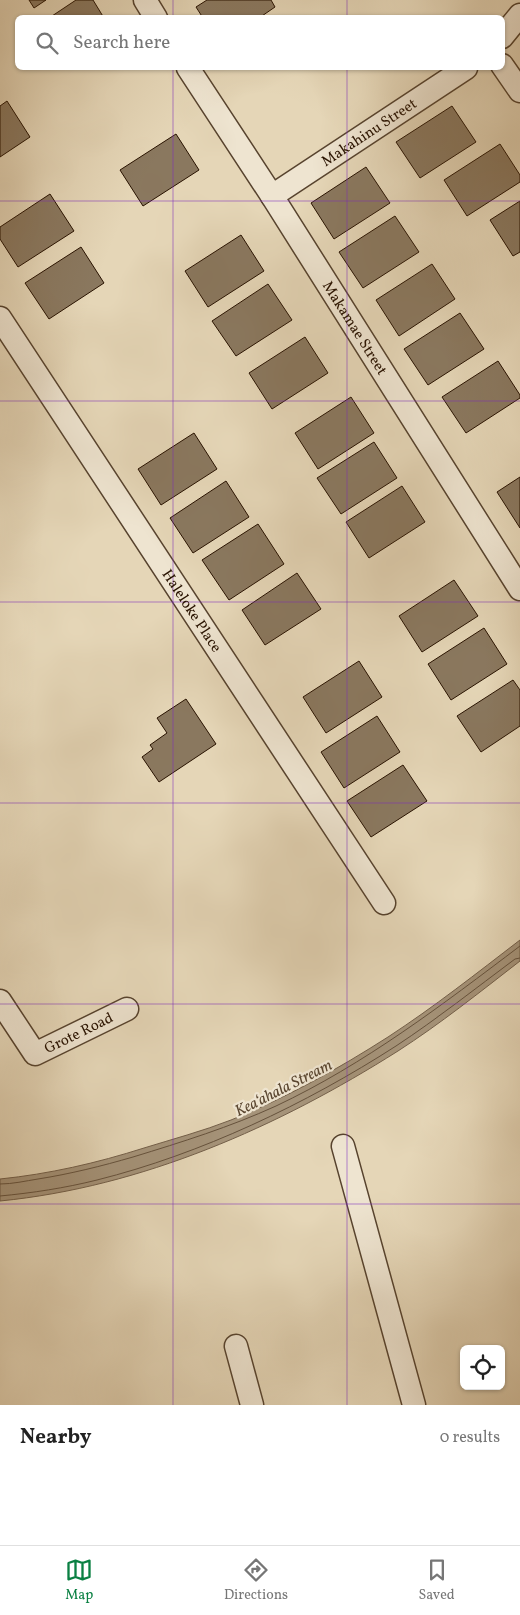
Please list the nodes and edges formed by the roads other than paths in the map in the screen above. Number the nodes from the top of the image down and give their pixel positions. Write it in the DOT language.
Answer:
graph roads {
  1 [pos="144,0"];
  2 [pos="154,15"];
  3 [pos="520,15"];
  4 [pos="505,33"];
  5 [pos="505,69"];
  6 [pos="189,70"];
  7 [pos="463,70"];
  8 [pos="520,91"];
  9 [pos="272,196"];
  10 [pos="0,318"];
  11 [pos="520,589"];
  12 [pos="384,903"];
  13 [pos="0,1001"];
  14 [pos="127,1009"];
  15 [pos="343,1146"];
  16 [pos="236,1346"];
  17 [pos="252,1405"];
  18 [pos="414,1405"];
  1 -- 2 [label="street"];
  3 -- 4 [label="street"];
  5 -- 8 [label="street"];
  6 -- 9 [label="street, Makamae Street"];
  7 -- 9 [label="street, Makahinu Street"];
  9 -- 11 [label="street, Makamae Street"];
  10 -- 12 [label="street, Haleloke Place"];
  13 -- 14 [label="street, Grote Road"];
  15 -- 18 [label="street"];
  16 -- 17 [label="street"];
}
